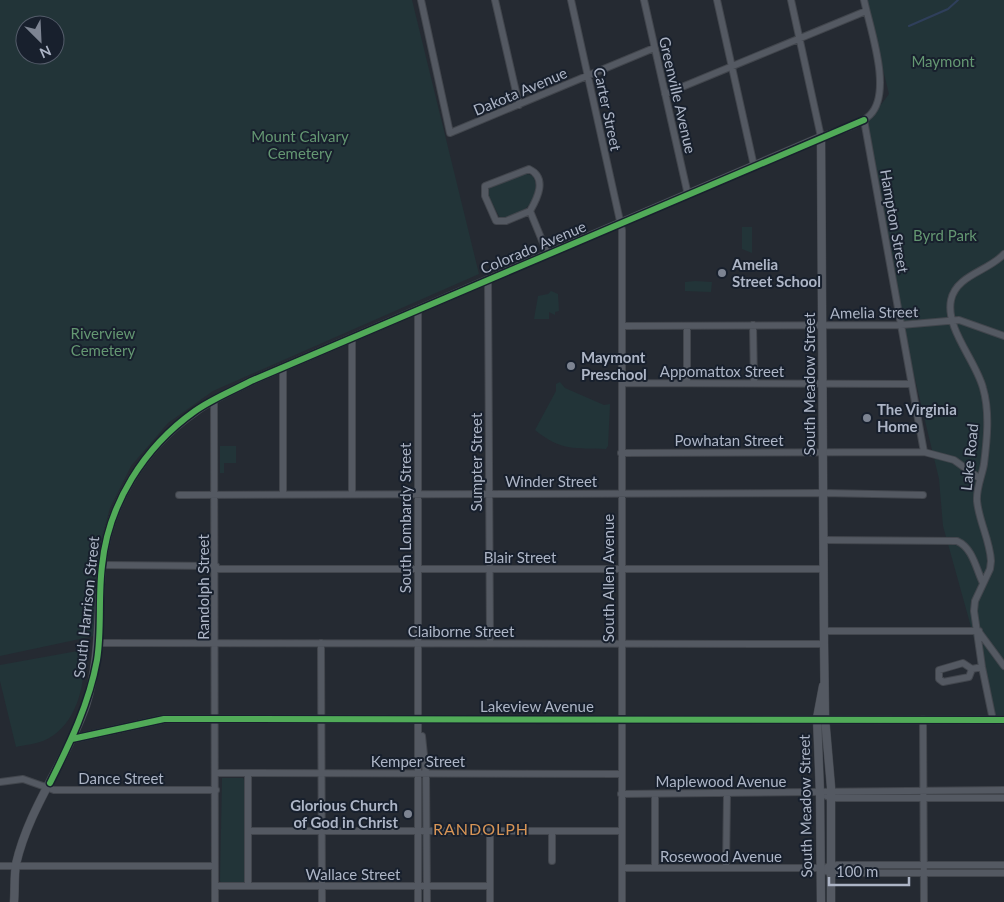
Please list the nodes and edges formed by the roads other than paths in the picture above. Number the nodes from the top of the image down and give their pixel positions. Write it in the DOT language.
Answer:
graph roads {
  1 [pos="420,0"];
  2 [pos="495,0"];
  3 [pos="571,0"];
  4 [pos="644,0"];
  5 [pos="717,0"];
  6 [pos="791,0"];
  7 [pos="864,0"];
  8 [pos="866,11"];
  9 [pos="800,38"];
  10 [pos="654,48"];
  11 [pos="731,67"];
  12 [pos="588,76"];
  13 [pos="665,94"];
  14 [pos="519,105"];
  15 [pos="864,120"];
  16 [pos="821,137"];
  17 [pos="754,166"];
  18 [pos="688,194"];
  19 [pos="530,211"];
  20 [pos="621,224"];
  21 [pos="1004,254"];
  22 [pos="548,255"];
  23 [pos="488,280"];
  24 [pos="418,310"];
  25 [pos="951,321"];
  26 [pos="753,325"];
  27 [pos="901,325"];
  28 [pos="622,326"];
  29 [pos="687,326"];
  30 [pos="823,326"];
  31 [pos="1004,336"];
  32 [pos="352,339"];
  33 [pos="283,367"];
  34 [pos="622,383"];
  35 [pos="687,383"];
  36 [pos="754,383"];
  37 [pos="823,383"];
  38 [pos="911,384"];
  39 [pos="214,400"];
  40 [pos="823,452"];
  41 [pos="924,452"];
  42 [pos="621,453"];
  43 [pos="979,478"];
  44 [pos="824,493"];
  45 [pos="214,494"];
  46 [pos="283,494"];
  47 [pos="352,494"];
  48 [pos="418,494"];
  49 [pos="488,494"];
  50 [pos="621,494"];
  51 [pos="178,495"];
  52 [pos="923,495"];
  53 [pos="824,540"];
  54 [pos="102,566"];
  55 [pos="216,568"];
  56 [pos="418,569"];
  57 [pos="489,569"];
  58 [pos="621,569"];
  59 [pos="824,569"];
  60 [pos="983,583"];
  61 [pos="824,631"];
  62 [pos="979,631"];
  63 [pos="99,643"];
  64 [pos="321,643"];
  65 [pos="490,643"];
  66 [pos="215,644"];
  67 [pos="418,644"];
  68 [pos="621,644"];
  69 [pos="824,644"];
  70 [pos="1004,666"];
  71 [pos="982,667"];
  72 [pos="972,669"];
  73 [pos="215,718"];
  74 [pos="321,718"];
  75 [pos="621,718"];
  76 [pos="821,718"];
  77 [pos="922,719"];
  78 [pos="993,720"];
  79 [pos="1004,720"];
  80 [pos="419,722"];
  81 [pos="72,739"];
  82 [pos="215,773"];
  83 [pos="248,774"];
  84 [pos="322,774"];
  85 [pos="419,774"];
  86 [pos="426,774"];
  87 [pos="621,774"];
  88 [pos="0,782"];
  89 [pos="47,789"];
  90 [pos="216,790"];
  91 [pos="923,790"];
  92 [pos="1004,790"];
  93 [pos="820,793"];
  94 [pos="621,794"];
  95 [pos="655,794"];
  96 [pos="726,794"];
  97 [pos="831,794"];
  98 [pos="923,798"];
  99 [pos="1004,798"];
  100 [pos="418,830"];
  101 [pos="248,831"];
  102 [pos="322,831"];
  103 [pos="426,831"];
  104 [pos="490,831"];
  105 [pos="552,831"];
  106 [pos="621,831"];
  107 [pos="552,861"];
  108 [pos="924,864"];
  109 [pos="1004,865"];
  110 [pos="0,866"];
  111 [pos="16,866"];
  112 [pos="215,866"];
  113 [pos="726,867"];
  114 [pos="622,868"];
  115 [pos="654,868"];
  116 [pos="820,869"];
  117 [pos="831,869"];
  118 [pos="924,872"];
  119 [pos="1004,873"];
  120 [pos="216,886"];
  121 [pos="248,886"];
  122 [pos="322,886"];
  123 [pos="490,886"];
  124 [pos="418,887"];
  125 [pos="427,887"];
  126 [pos="14,902"];
  127 [pos="216,902"];
  128 [pos="322,902"];
  129 [pos="418,902"];
  130 [pos="427,902"];
  131 [pos="490,902"];
  132 [pos="622,902"];
  133 [pos="820,902"];
  134 [pos="831,902"];
  135 [pos="924,902"];
  1 -- 14 [label="street, Dakota Avenue"];
  2 -- 14 [label="street"];
  3 -- 12 [label="street, Carter Street"];
  4 -- 10 [label="street, Greenville Avenue"];
  5 -- 11 [label="street"];
  6 -- 9 [label="street, South Meadow Street"];
  7 -- 8 [label="street"];
  8 -- 9 [label="street"];
  8 -- 15 [label="street"];
  9 -- 11 [label="street"];
  9 -- 16 [label="street, South Meadow Street"];
  10 -- 12 [label="street, Dakota Avenue"];
  10 -- 13 [label="street, Greenville Avenue"];
  11 -- 13 [label="street"];
  11 -- 17 [label="street"];
  12 -- 14 [label="street, Dakota Avenue"];
  12 -- 20 [label="street, Carter Street"];
  13 -- 18 [label="street, Greenville Avenue"];
  15 -- 16 [label="street, Colorado Avenue"];
  15 -- 27 [label="street, Hampton Street"];
  16 -- 17 [label="street, Colorado Avenue"];
  16 -- 30 [label="street, South Meadow Street"];
  17 -- 18 [label="street, Colorado Avenue"];
  18 -- 20 [label="street, Colorado Avenue"];
  19 -- 19 [label="street"];
  19 -- 22 [label="street"];
  20 -- 22 [label="street, Colorado Avenue"];
  20 -- 28 [label="street, South Allen Avenue"];
  21 -- 25 [label="street"];
  22 -- 23 [label="street, Colorado Avenue"];
  23 -- 24 [label="street, Colorado Avenue"];
  23 -- 49 [label="street, Sumpter Street"];
  24 -- 32 [label="street, Colorado Avenue"];
  24 -- 48 [label="street, South Lombardy Street"];
  25 -- 27 [label="street, Amelia Street"];
  25 -- 31 [label="street, Amelia Street"];
  25 -- 43 [label="street, Lake Road"];
  26 -- 29 [label="street, Amelia Street"];
  26 -- 30 [label="street, Amelia Street"];
  26 -- 36 [label="street"];
  27 -- 30 [label="street, Amelia Street"];
  27 -- 38 [label="street, Hampton Street"];
  28 -- 29 [label="street, Amelia Street"];
  28 -- 34 [label="street, South Allen Avenue"];
  29 -- 35 [label="street"];
  30 -- 37 [label="street, South Meadow Street"];
  32 -- 33 [label="street, Colorado Avenue"];
  32 -- 47 [label="street"];
  33 -- 39 [label="street, Colorado Avenue"];
  33 -- 46 [label="street"];
  34 -- 35 [label="street, Appomattox Street"];
  34 -- 42 [label="street, South Allen Avenue"];
  35 -- 36 [label="street, Appomattox Street"];
  36 -- 37 [label="street, Appomattox Street"];
  37 -- 38 [label="street, Appomattox Street"];
  37 -- 40 [label="street, South Meadow Street"];
  38 -- 41 [label="street, Hampton Street"];
  39 -- 45 [label="street, Randolph Street"];
  39 -- 54 [label="street, South Harrison Street"];
  40 -- 41 [label="street, Powhatan Street"];
  40 -- 42 [label="street, Powhatan Street"];
  40 -- 44 [label="street, South Meadow Street"];
  41 -- 43 [label="street, Powhatan Street"];
  42 -- 50 [label="street, South Allen Avenue"];
  43 -- 60 [label="street, Lake Road"];
  44 -- 50 [label="street, Winder Street"];
  44 -- 52 [label="street, Winder Street"];
  44 -- 53 [label="street, South Meadow Street"];
  45 -- 46 [label="street, Winder Street"];
  45 -- 51 [label="street, Winder Street"];
  45 -- 55 [label="street, Randolph Street"];
  46 -- 47 [label="street, Winder Street"];
  47 -- 48 [label="street, Winder Street"];
  48 -- 49 [label="street, Winder Street"];
  48 -- 56 [label="street, South Lombardy Street"];
  49 -- 50 [label="street, Winder Street"];
  49 -- 57 [label="street, Sumpter Street"];
  50 -- 58 [label="street, South Allen Avenue"];
  53 -- 59 [label="street, South Meadow Street"];
  53 -- 60 [label="street"];
  54 -- 55 [label="street, Blair Street"];
  54 -- 63 [label="street, South Harrison Street"];
  55 -- 56 [label="street, Blair Street"];
  55 -- 66 [label="street, Randolph Street"];
  56 -- 57 [label="street, Blair Street"];
  56 -- 67 [label="street, South Lombardy Street"];
  57 -- 58 [label="street, Blair Street"];
  57 -- 65 [label="street, Sumpter Street"];
  58 -- 59 [label="street, Blair Street"];
  58 -- 68 [label="street, South Allen Avenue"];
  59 -- 61 [label="street, South Meadow Street"];
  60 -- 62 [label="street, Lake Road"];
  61 -- 62 [label="street"];
  61 -- 69 [label="street, South Meadow Street"];
  62 -- 70 [label="street"];
  62 -- 71 [label="street, Lake Road"];
  63 -- 66 [label="street, Claiborne Street"];
  63 -- 81 [label="street, South Harrison Street"];
  64 -- 66 [label="street, Claiborne Street"];
  64 -- 67 [label="street, Claiborne Street"];
  64 -- 74 [label="street"];
  65 -- 67 [label="street, Claiborne Street"];
  65 -- 68 [label="street, Claiborne Street"];
  66 -- 73 [label="street, Randolph Street"];
  67 -- 80 [label="street, South Lombardy Street"];
  68 -- 69 [label="street, Claiborne Street"];
  68 -- 75 [label="street, South Allen Avenue"];
  69 -- 76 [label="street, South Meadow Street"];
  71 -- 72 [label="street"];
  71 -- 78 [label="street, Lake Road"];
  72 -- 72 [label="street"];
  73 -- 74 [label="street, Lakeview Avenue"];
  73 -- 81 [label="street, Lakeview Avenue"];
  73 -- 82 [label="street, Randolph Street"];
  74 -- 80 [label="street, Lakeview Avenue"];
  74 -- 84 [label="street"];
  75 -- 76 [label="street, Lakeview Avenue"];
  75 -- 80 [label="street, Lakeview Avenue"];
  75 -- 87 [label="street, South Allen Avenue"];
  76 -- 77 [label="street, Lakeview Avenue"];
  76 -- 93 [label="street, South Meadow Street"];
  76 -- 97 [label="street, South Meadow Street"];
  77 -- 78 [label="street, Lakeview Avenue"];
  77 -- 91 [label="street"];
  78 -- 79 [label="street, Lakeview Avenue"];
  80 -- 85 [label="street, South Lombardy Street"];
  80 -- 86 [label="street, South Lombardy Street"];
  81 -- 89 [label="street, South Harrison Street"];
  82 -- 83 [label="street, Kemper Street"];
  82 -- 90 [label="street, Randolph Street"];
  83 -- 84 [label="street, Kemper Street"];
  83 -- 101 [label="street"];
  84 -- 85 [label="street, Kemper Street"];
  84 -- 102 [label="street"];
  85 -- 86 [label="street, Kemper Street"];
  85 -- 100 [label="street, South Lombardy Street"];
  86 -- 87 [label="street, Kemper Street"];
  86 -- 103 [label="street, South Lombardy Street"];
  87 -- 94 [label="street, South Allen Avenue"];
  88 -- 89 [label="street, Dance Street"];
  89 -- 90 [label="street, Dance Street"];
  89 -- 111 [label="street, South Harrison Street"];
  90 -- 112 [label="street, Randolph Street"];
  91 -- 92 [label="street, Maplewood Avenue"];
  91 -- 97 [label="street, Maplewood Avenue"];
  91 -- 98 [label="street"];
  93 -- 96 [label="street, Maplewood Avenue"];
  93 -- 97 [label="street, Maplewood Avenue"];
  93 -- 116 [label="street, South Meadow Street"];
  94 -- 95 [label="street, Maplewood Avenue"];
  94 -- 106 [label="street, South Allen Avenue"];
  95 -- 96 [label="street, Maplewood Avenue"];
  95 -- 115 [label="street"];
  96 -- 113 [label="street"];
  97 -- 98 [label="street, Maplewood Avenue"];
  97 -- 117 [label="street, South Meadow Street"];
  98 -- 99 [label="street, Maplewood Avenue"];
  98 -- 108 [label="street"];
  100 -- 102 [label="street"];
  100 -- 103 [label="street"];
  100 -- 124 [label="street, South Lombardy Street"];
  101 -- 102 [label="street"];
  101 -- 121 [label="street"];
  102 -- 122 [label="street"];
  103 -- 104 [label="street"];
  103 -- 125 [label="street, South Lombardy Street"];
  104 -- 105 [label="street"];
  104 -- 123 [label="street"];
  105 -- 106 [label="street"];
  105 -- 107 [label="street"];
  106 -- 114 [label="street, South Allen Avenue"];
  108 -- 109 [label="street, Rosewood Avenue"];
  108 -- 117 [label="street, Rosewood Avenue"];
  108 -- 118 [label="street"];
  110 -- 111 [label="street"];
  111 -- 112 [label="street"];
  111 -- 126 [label="street, South Harrison Street"];
  112 -- 120 [label="street, Randolph Street"];
  113 -- 115 [label="street, Rosewood Avenue"];
  113 -- 116 [label="street, Rosewood Avenue"];
  114 -- 115 [label="street, Rosewood Avenue"];
  114 -- 132 [label="street, South Allen Avenue"];
  116 -- 117 [label="street, Rosewood Avenue"];
  116 -- 133 [label="street, South Meadow Street"];
  117 -- 118 [label="street, Rosewood Avenue"];
  117 -- 134 [label="street, South Meadow Street"];
  118 -- 119 [label="street, Rosewood Avenue"];
  118 -- 135 [label="street"];
  120 -- 121 [label="street, Wallace Street"];
  120 -- 127 [label="street, Randolph Street"];
  121 -- 122 [label="street, Wallace Street"];
  122 -- 124 [label="street, Wallace Street"];
  122 -- 128 [label="street"];
  123 -- 125 [label="street, Wallace Street"];
  123 -- 131 [label="street"];
  124 -- 125 [label="street, Wallace Street"];
  124 -- 129 [label="street, South Lombardy Street"];
  125 -- 130 [label="street, South Lombardy Street"];
}
